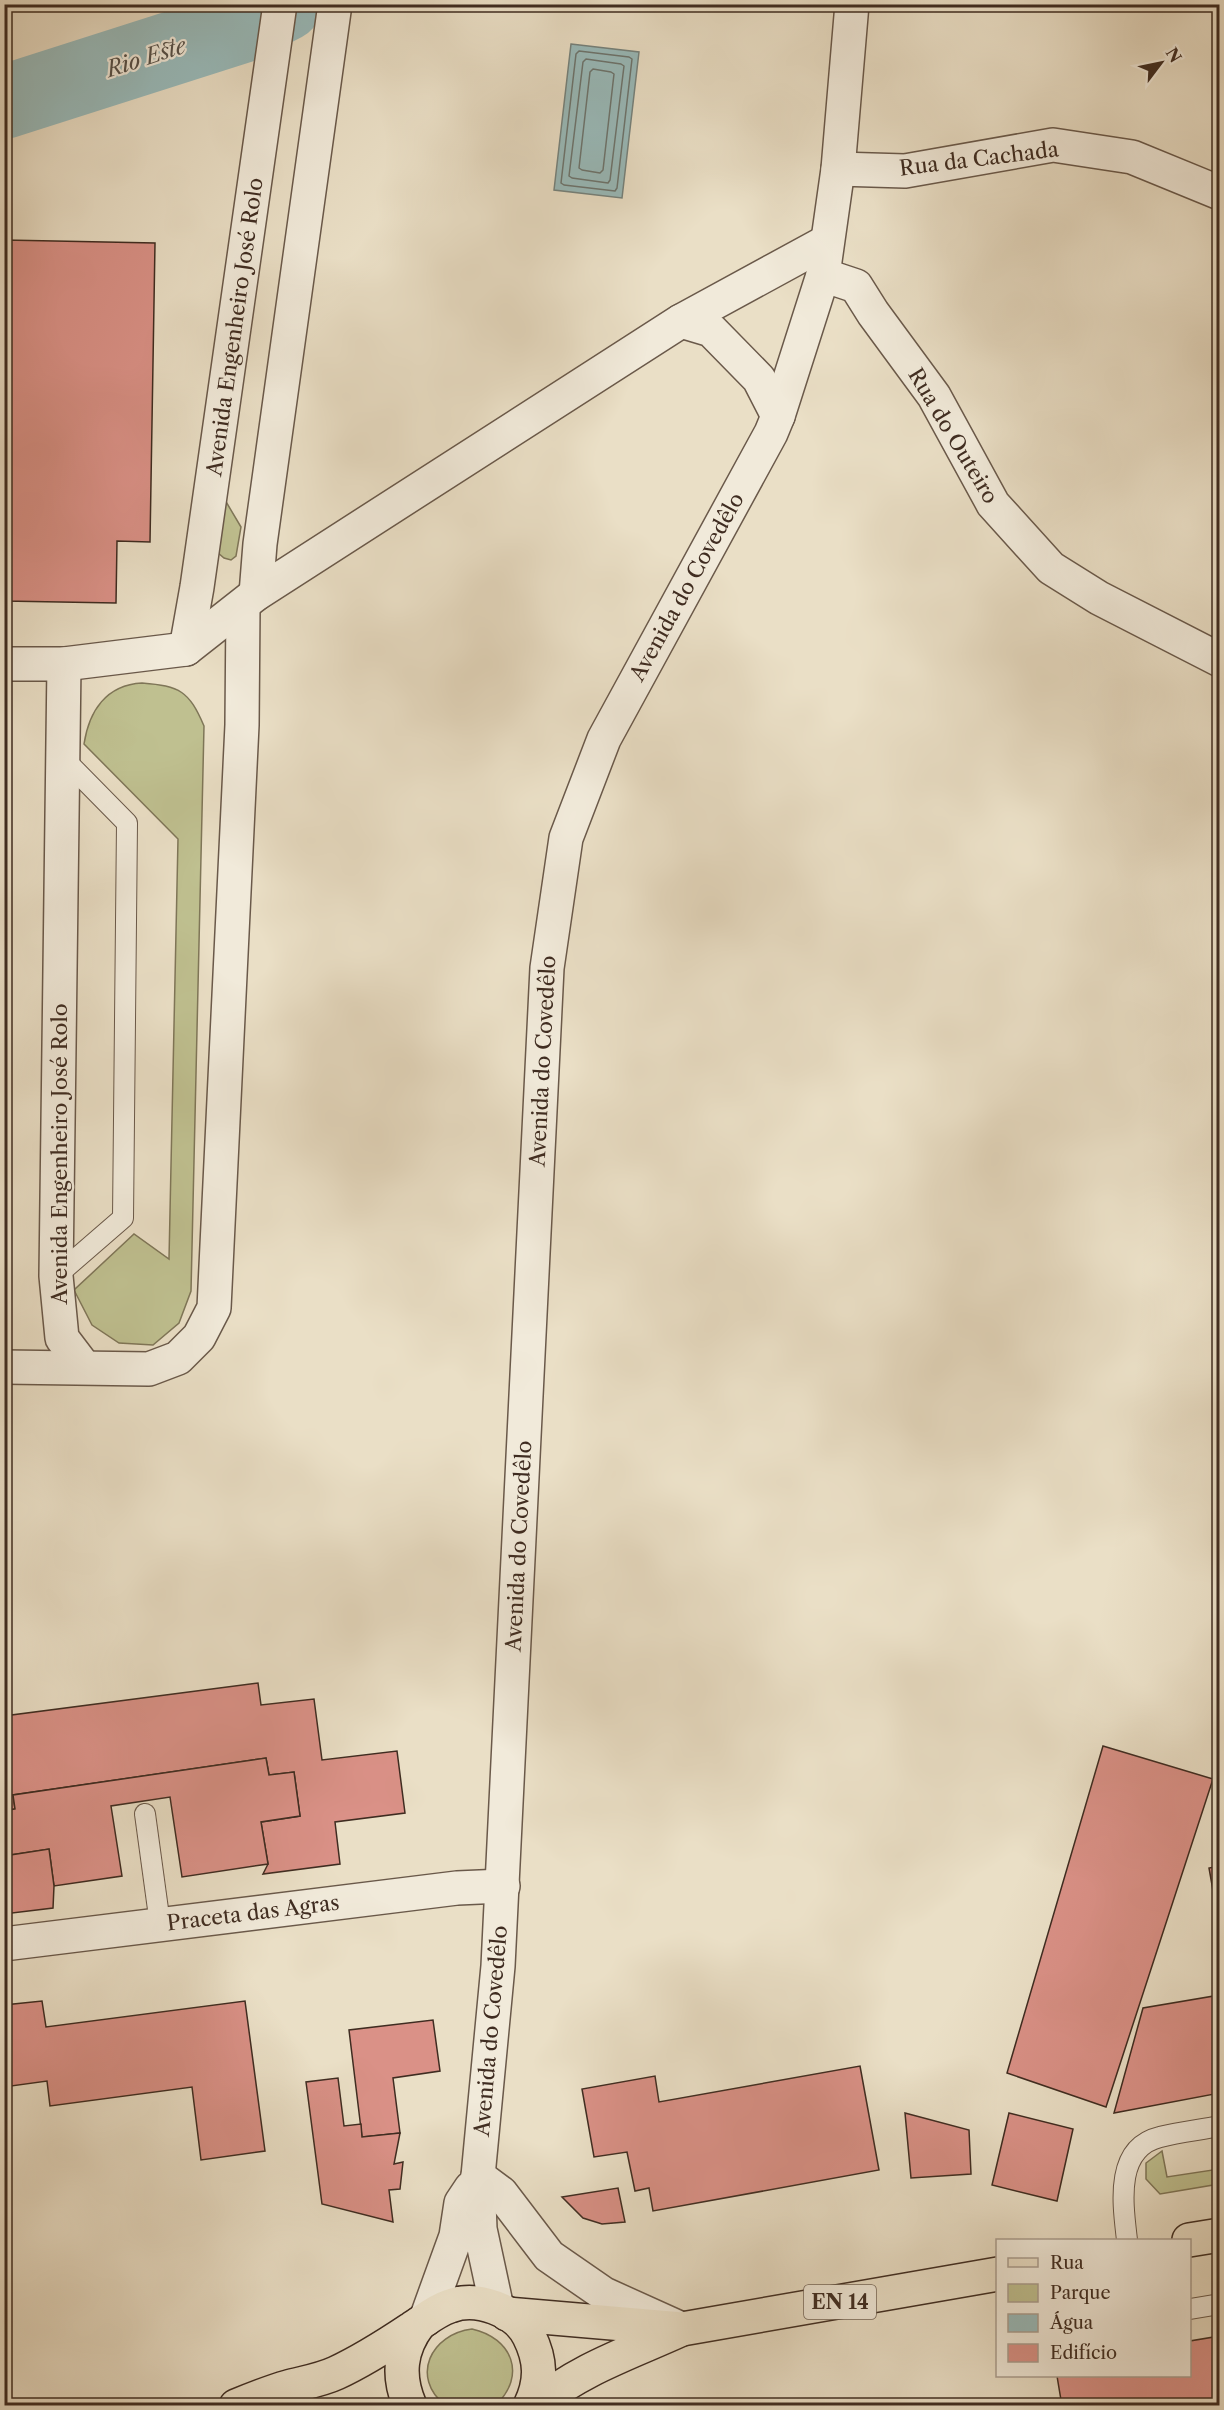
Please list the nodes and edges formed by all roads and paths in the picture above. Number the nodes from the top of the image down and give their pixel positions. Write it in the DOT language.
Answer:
graph roads {
  1 [pos="280,4"];
  2 [pos="852,4"];
  3 [pos="333,20"];
  4 [pos="838,169"];
  5 [pos="1220,193"];
  6 [pos="826,242"];
  7 [pos="823,275"];
  8 [pos="681,321"];
  9 [pos="778,416"];
  10 [pos="249,601"];
  11 [pos="186,649"];
  12 [pos="1220,660"];
  13 [pos="4,664"];
  14 [pos="64,664"];
  15 [pos="62,757"];
  16 [pos="56,1276"];
  17 [pos="4,1367"];
  18 [pos="84,1367"];
  19 [pos="145,1814"];
  20 [pos="502,1886"];
  21 [pos="160,1924"];
  22 [pos="4,1944"];
  23 [pos="1220,2126"];
  24 [pos="478,2176"];
  25 [pos="1220,2235"];
  26 [pos="1127,2239"];
  27 [pos="1191,2241"];
  28 [pos="996,2274"];
  29 [pos="1220,2304"];
  30 [pos="1191,2308"];
  31 [pos="502,2311"];
  32 [pos="423,2321"];
  33 [pos="682,2329"];
  34 [pos="236,2406"];
  35 [pos="410,2406"];
  36 [pos="530,2406"];
  37 [pos="536,2406"];
  1 -- 11 [label="street, Avenida Engenheiro José Rolo"];
  2 -- 4 [label="street, Avenida do Covedêlo"];
  3 -- 10 [label="street"];
  4 -- 5 [label="street, Rua da Cachada"];
  4 -- 6 [label="street, Avenida do Covedêlo"];
  6 -- 7 [label="street, Avenida do Covedêlo"];
  6 -- 8 [label="street"];
  7 -- 9 [label="street, Avenida do Covedêlo"];
  7 -- 12 [label="street, Rua do Outeiro"];
  8 -- 9 [label="street"];
  8 -- 10 [label="street"];
  9 -- 20 [label="street, Avenida do Covedêlo"];
  10 -- 11 [label="street"];
  10 -- 18 [label="street"];
  11 -- 14 [label="street"];
  13 -- 14 [label="street"];
  14 -- 15 [label="street, Avenida Engenheiro José Rolo"];
  15 -- 16 [label="street, Avenida Engenheiro José Rolo"];
  15 -- 16 [label="lane"];
  16 -- 18 [label="street, Avenida Engenheiro José Rolo"];
  17 -- 18 [label="street"];
  19 -- 21 [label="lane"];
  20 -- 21 [label="street, Praceta das Agras"];
  20 -- 24 [label="street, Avenida do Covedêlo"];
  21 -- 22 [label="street, Praceta das Agras"];
  23 -- 26 [label="lane"];
  24 -- 31 [label="street, Avenida do Covedêlo"];
  24 -- 32 [label="street"];
  24 -- 33 [label="street"];
  25 -- 27 [label="main road"];
  28 -- 33 [label="main road, EN 14"];
  29 -- 30 [label="lane"];
  31 -- 32 [label="main road, EN 14"];
  31 -- 33 [label="main road, EN 14"];
  31 -- 36 [label="main road"];
  32 -- 34 [label="main road, EN 14"];
  32 -- 35 [label="main road"];
  33 -- 37 [label="main road, EN 14"];
}
